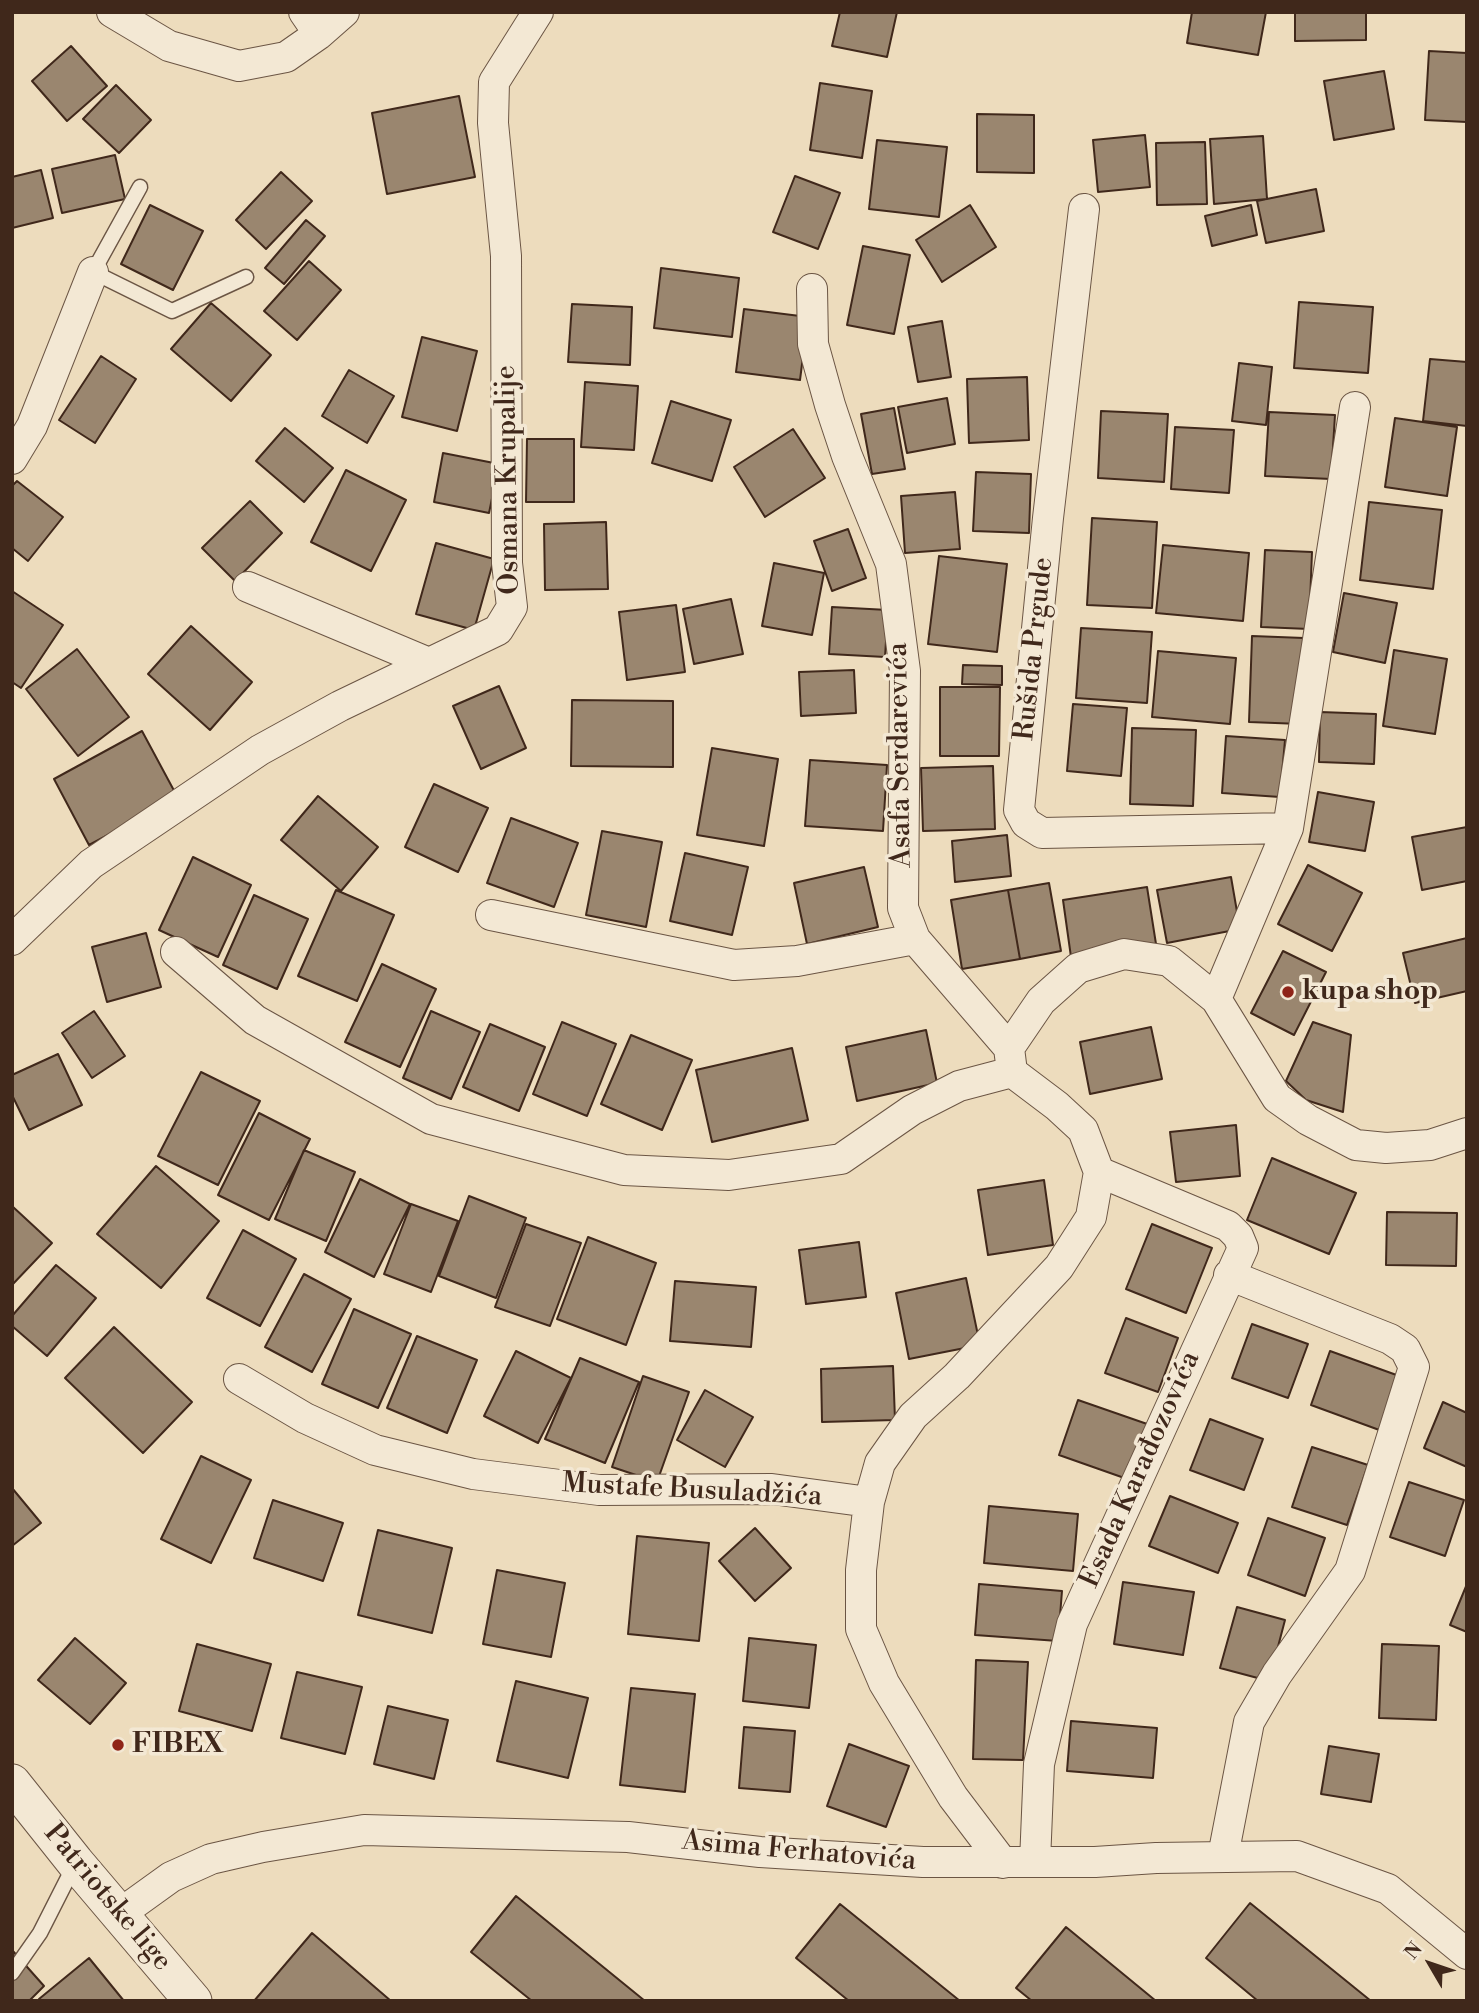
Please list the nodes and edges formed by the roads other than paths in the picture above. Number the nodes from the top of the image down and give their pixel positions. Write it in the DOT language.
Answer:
graph roads {
  1 [pos="112,12"];
  2 [pos="344,12"];
  3 [pos="538,12"];
  4 [pos="312,23"];
  5 [pos="140,187"];
  6 [pos="1084,209"];
  7 [pos="93,272"];
  8 [pos="246,276"];
  9 [pos="812,289"];
  10 [pos="1355,407"];
  11 [pos="12,459"];
  12 [pos="248,586"];
  13 [pos="429,663"];
  14 [pos="1288,828"];
  15 [pos="491,915"];
  16 [pos="915,939"];
  17 [pos="12,940"];
  18 [pos="176,952"];
  19 [pos="1216,999"];
  20 [pos="1011,1060"];
  21 [pos="1467,1133"];
  22 [pos="1099,1171"];
  23 [pos="1229,1275"];
  24 [pos="239,1379"];
  25 [pos="869,1502"];
  26 [pos="12,1783"];
  27 [pos="27,1813"];
  28 [pos="1223,1856"];
  29 [pos="75,1862"];
  30 [pos="1003,1863"];
  31 [pos="1035,1863"];
  32 [pos="121,1913"];
  33 [pos="1467,1954"];
  34 [pos="12,1973"];
  35 [pos="193,2001"];
  1 -- 4 [label="street"];
  2 -- 4 [label="street"];
  3 -- 13 [label="street, Osmana Krupalije"];
  5 -- 7 [label="lane"];
  6 -- 14 [label="street, Rušida Prgude"];
  7 -- 8 [label="lane"];
  7 -- 11 [label="street"];
  9 -- 16 [label="street, Asafa Serdarevića"];
  10 -- 14 [label="street"];
  12 -- 13 [label="street"];
  13 -- 17 [label="street, Osmana Krupalije"];
  14 -- 19 [label="street"];
  15 -- 16 [label="street"];
  16 -- 20 [label="street, Asafa Serdarevića"];
  18 -- 20 [label="street"];
  19 -- 20 [label="street"];
  19 -- 21 [label="street"];
  20 -- 22 [label="street"];
  22 -- 23 [label="street, Esada Karađozovića"];
  22 -- 25 [label="street"];
  23 -- 28 [label="street"];
  23 -- 31 [label="street, Esada Karađozovića"];
  24 -- 25 [label="street, Mustafe Busuladžića"];
  25 -- 30 [label="street"];
  26 -- 27 [label="street, Patriotske lige"];
  27 -- 29 [label="street, Patriotske lige"];
  28 -- 31 [label="street, Asima Ferhatovića"];
  28 -- 33 [label="street, Asima Ferhatovića"];
  29 -- 32 [label="street, Patriotske lige"];
  29 -- 34 [label="lane"];
  30 -- 31 [label="street, Asima Ferhatovića"];
  30 -- 32 [label="street, Asima Ferhatovića"];
  32 -- 35 [label="street, Patriotske lige"];
}
